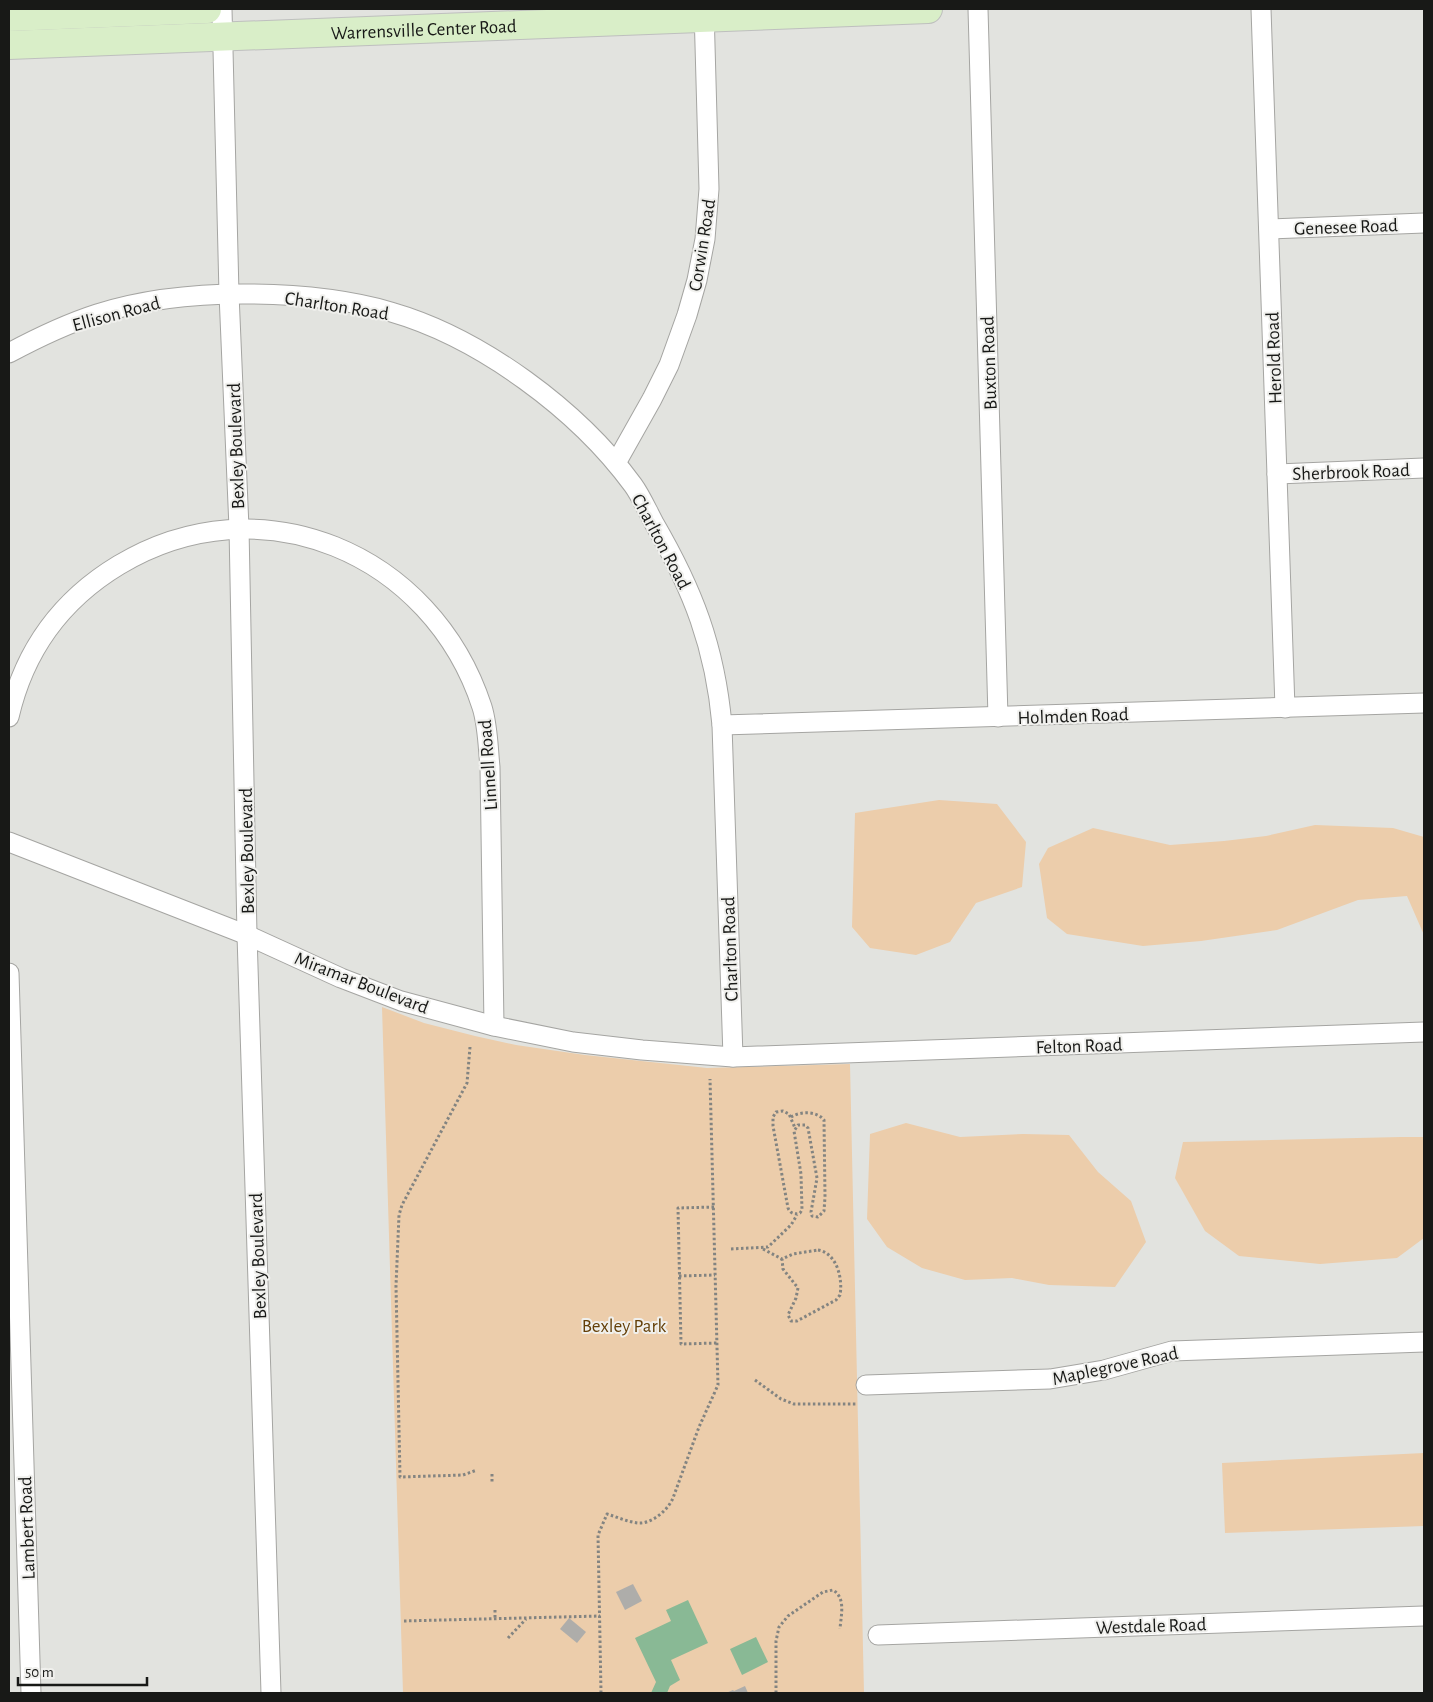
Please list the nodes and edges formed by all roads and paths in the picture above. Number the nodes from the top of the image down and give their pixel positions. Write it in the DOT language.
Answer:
graph roads {
  1 [pos="207,9"];
  2 [pos="222,9"];
  3 [pos="928,9"];
  4 [pos="978,9"];
  5 [pos="1261,9"];
  6 [pos="704,13"];
  7 [pos="9,17"];
  8 [pos="223,36"];
  9 [pos="9,45"];
  10 [pos="1424,223"];
  11 [pos="1269,229"];
  12 [pos="229,294"];
  13 [pos="9,353"];
  14 [pos="616,463"];
  15 [pos="1424,468"];
  16 [pos="1277,474"];
  17 [pos="239,528"];
  18 [pos="1424,703"];
  19 [pos="1286,708"];
  20 [pos="9,717"];
  21 [pos="998,717"];
  22 [pos="722,725"];
  23 [pos="9,842"];
  24 [pos="247,935"];
  25 [pos="9,973"];
  26 [pos="494,1026"];
  27 [pos="1424,1032"];
  28 [pos="470,1047"];
  29 [pos="733,1057"];
  30 [pos="710,1079"];
  31 [pos="791,1117"];
  32 [pos="795,1128"];
  33 [pos="714,1207"];
  34 [pos="797,1214"];
  35 [pos="763,1248"];
  36 [pos="731,1249"];
  37 [pos="782,1259"];
  38 [pos="715,1275"];
  39 [pos="679,1276"];
  40 [pos="1424,1342"];
  41 [pos="717,1343"];
  42 [pos="755,1380"];
  43 [pos="866,1385"];
  44 [pos="857,1404"];
  45 [pos="477,1470"];
  46 [pos="492,1474"];
  47 [pos="492,1484"];
  48 [pos="495,1610"];
  49 [pos="600,1616"];
  50 [pos="1424,1616"];
  51 [pos="527,1618"];
  52 [pos="495,1619"];
  53 [pos="404,1621"];
  54 [pos="840,1628"];
  55 [pos="878,1634"];
  56 [pos="508,1638"];
  57 [pos="31,1693"];
  58 [pos="271,1693"];
  59 [pos="601,1693"];
  60 [pos="776,1693"];
  1 -- 7 [label="main road"];
  2 -- 8 [label="street, Bexley Boulevard"];
  3 -- 6 [label="main road, Warrensville Center Road"];
  4 -- 21 [label="street, Buxton Road"];
  5 -- 11 [label="street, Herold Road"];
  6 -- 8 [label="main road, Warrensville Center Road"];
  6 -- 14 [label="street, Corwin Road"];
  8 -- 9 [label="main road, Warrensville Center Road"];
  8 -- 12 [label="street, Bexley Boulevard"];
  10 -- 11 [label="street, Genesee Road"];
  11 -- 16 [label="street, Herold Road"];
  12 -- 13 [label="street, Ellison Road"];
  12 -- 14 [label="street, Charlton Road"];
  12 -- 17 [label="street, Bexley Boulevard"];
  14 -- 22 [label="street, Charlton Road"];
  15 -- 16 [label="street, Sherbrook Road"];
  16 -- 19 [label="street, Herold Road"];
  17 -- 20 [label="street"];
  17 -- 24 [label="street, Bexley Boulevard"];
  17 -- 26 [label="street, Linnell Road"];
  18 -- 19 [label="street, Holmden Road"];
  19 -- 21 [label="street, Holmden Road"];
  21 -- 22 [label="street, Holmden Road"];
  22 -- 29 [label="street, Charlton Road"];
  23 -- 24 [label="street, Miramar Boulevard"];
  24 -- 26 [label="street, Miramar Boulevard"];
  24 -- 58 [label="street, Bexley Boulevard"];
  25 -- 57 [label="street, Lambert Road"];
  26 -- 29 [label="street, Miramar Boulevard"];
  27 -- 29 [label="street, Felton Road"];
  28 -- 45 [label="path"];
  30 -- 33 [label="path"];
  31 -- 32 [label="path"];
  31 -- 32 [label="path"];
  31 -- 34 [label="path"];
  32 -- 34 [label="path"];
  33 -- 38 [label="path"];
  33 -- 39 [label="path"];
  34 -- 35 [label="path"];
  35 -- 36 [label="path"];
  35 -- 37 [label="path"];
  37 -- 37 [label="path"];
  38 -- 39 [label="path"];
  38 -- 41 [label="path"];
  39 -- 41 [label="path"];
  40 -- 43 [label="street, Maplegrove Road"];
  41 -- 49 [label="path"];
  42 -- 44 [label="path"];
  46 -- 47 [label="path"];
  48 -- 52 [label="path"];
  49 -- 51 [label="path"];
  49 -- 59 [label="path"];
  50 -- 55 [label="street, Westdale Road"];
  51 -- 52 [label="path"];
  51 -- 56 [label="path"];
  52 -- 53 [label="path"];
  54 -- 60 [label="path"];
}
